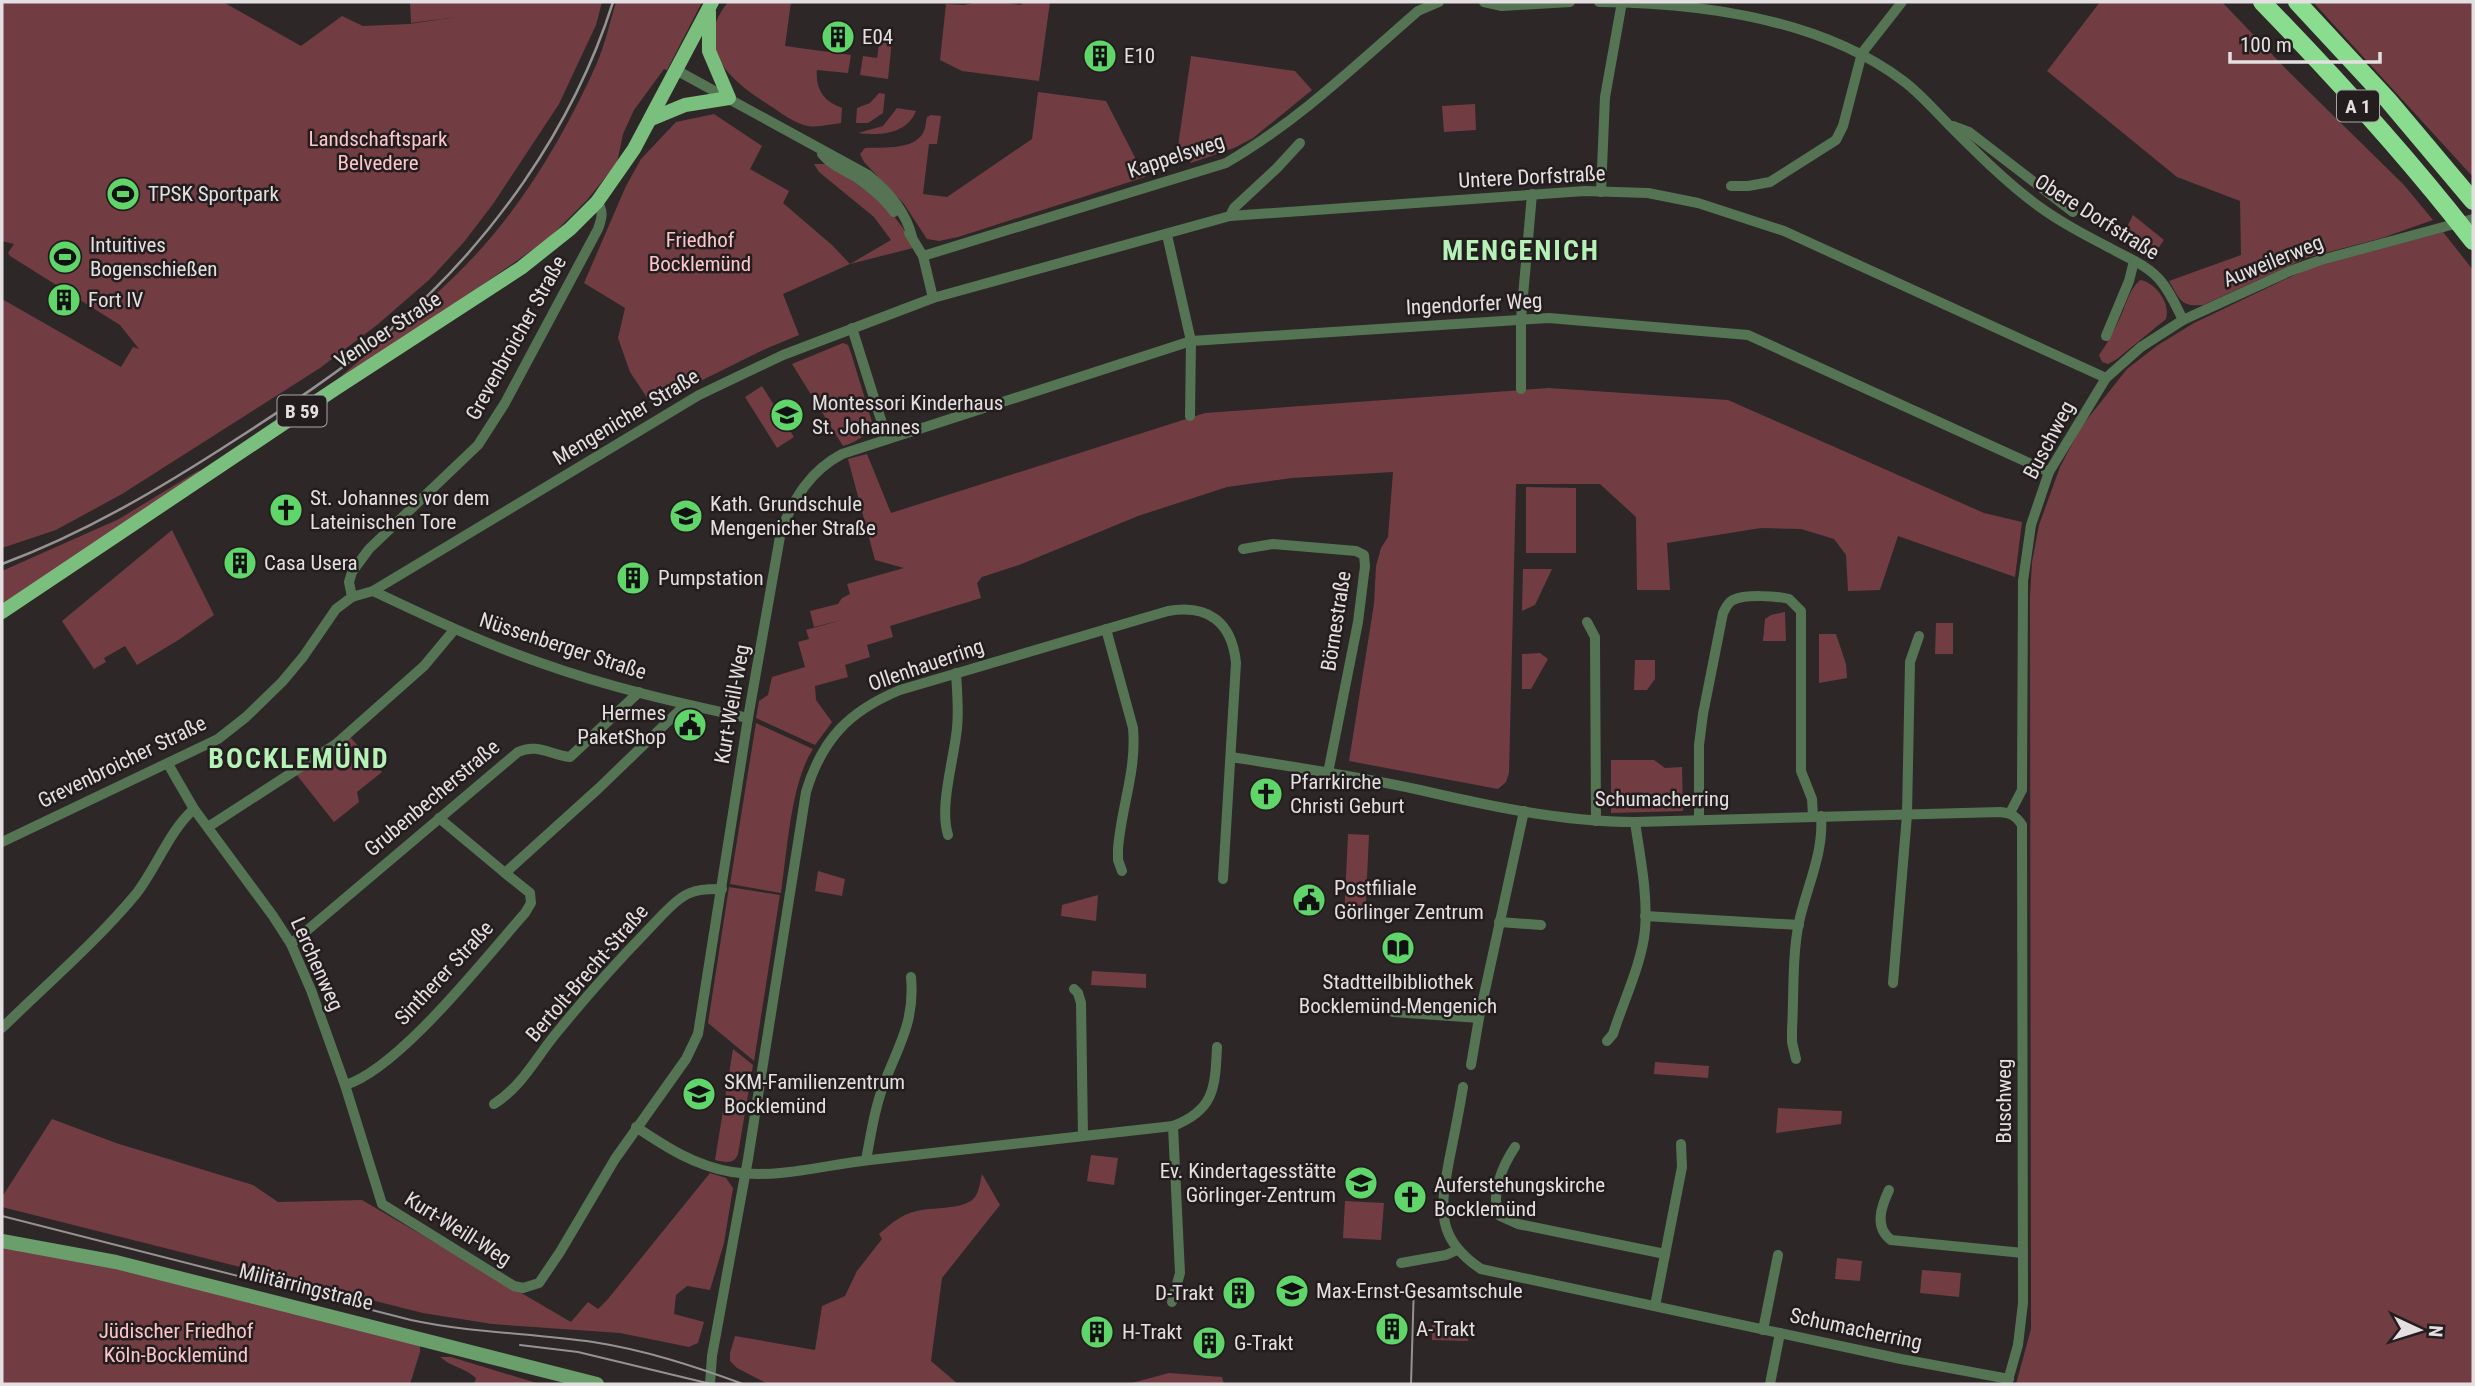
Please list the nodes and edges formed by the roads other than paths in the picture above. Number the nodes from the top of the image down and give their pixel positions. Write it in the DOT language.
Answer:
graph roads {
  1 [pos="1439,2"];
  2 [pos="1484,2"];
  3 [pos="1570,2"];
  4 [pos="1599,2"];
  5 [pos="1622,2"];
  6 [pos="1902,2"];
  7 [pos="2262,2"];
  8 [pos="2297,2"];
  9 [pos="711,5"];
  10 [pos="1862,53"];
  11 [pos="676,69"];
  12 [pos="729,98"];
  13 [pos="651,119"];
  14 [pos="1950,125"];
  15 [pos="1300,143"];
  16 [pos="1731,186"];
  17 [pos="1601,192"];
  18 [pos="1532,194"];
  19 [pos="2473,201"];
  20 [pos="597,202"];
  21 [pos="2073,212"];
  22 [pos="1230,216"];
  23 [pos="2471,230"];
  24 [pos="1167,235"];
  25 [pos="923,256"];
  26 [pos="2134,261"];
  27 [pos="933,298"];
  28 [pos="1521,319"];
  29 [pos="2183,320"];
  30 [pos="852,328"];
  31 [pos="2106,336"];
  32 [pos="1191,341"];
  33 [pos="2106,378"];
  34 [pos="1521,389"];
  35 [pos="1190,416"];
  36 [pos="887,439"];
  37 [pos="2049,472"];
  38 [pos="1242,549"];
  39 [pos="373,591"];
  40 [pos="352,597"];
  41 [pos="2,612"];
  42 [pos="1587,622"];
  43 [pos="1106,629"];
  44 [pos="454,630"];
  45 [pos="1919,636"];
  46 [pos="956,673"];
  47 [pos="639,692"];
  48 [pos="685,705"];
  49 [pos="748,718"];
  50 [pos="1231,757"];
  51 [pos="168,764"];
  52 [pos="1328,773"];
  53 [pos="194,808"];
  54 [pos="1524,811"];
  55 [pos="1908,815"];
  56 [pos="2013,815"];
  57 [pos="1817,816"];
  58 [pos="439,818"];
  59 [pos="1699,820"];
  60 [pos="1595,821"];
  61 [pos="1635,822"];
  62 [pos="208,827"];
  63 [pos="948,835"];
  64 [pos="2,842"];
  65 [pos="1122,871"];
  66 [pos="505,873"];
  67 [pos="1223,879"];
  68 [pos="722,890"];
  69 [pos="1645,916"];
  70 [pos="1499,922"];
  71 [pos="1541,925"];
  72 [pos="1798,925"];
  73 [pos="291,944"];
  74 [pos="911,977"];
  75 [pos="1893,983"];
  76 [pos="1074,989"];
  77 [pos="1387,1005"];
  78 [pos="1479,1018"];
  79 [pos="2,1028"];
  80 [pos="1607,1041"];
  81 [pos="1217,1047"];
  82 [pos="1796,1059"];
  83 [pos="1471,1065"];
  84 [pos="345,1085"];
  85 [pos="1463,1087"];
  86 [pos="494,1104"];
  87 [pos="1173,1126"];
  88 [pos="636,1127"];
  89 [pos="1083,1136"];
  90 [pos="1681,1144"];
  91 [pos="1515,1147"];
  92 [pos="866,1160"];
  93 [pos="745,1174"];
  94 [pos="1889,1190"];
  95 [pos="382,1204"];
  96 [pos="2,1241"];
  97 [pos="1457,1250"];
  98 [pos="2023,1253"];
  99 [pos="1665,1254"];
  100 [pos="1778,1255"];
  101 [pos="1401,1263"];
  102 [pos="1172,1302"];
  103 [pos="1655,1306"];
  104 [pos="1763,1329"];
  105 [pos="1780,1333"];
  106 [pos="2008,1382"];
  107 [pos="597,1384"];
  108 [pos="710,1384"];
  109 [pos="1770,1384"];
  1 -- 25 [label="street, Kappelsweg"];
  2 -- 3 [label="street"];
  4 -- 5 [label="street, Obere Dorfstraße"];
  5 -- 10 [label="street, Obere Dorfstraße"];
  5 -- 17 [label="street"];
  6 -- 10 [label="street"];
  7 -- 23 [label="highway, A 1"];
  8 -- 19 [label="highway, A 1"];
  9 -- 11 [label="main road, Venloer Straße / B 59"];
  9 -- 12 [label="main road"];
  10 -- 14 [label="street, Obere Dorfstraße"];
  10 -- 16 [label="street"];
  11 -- 12 [label="street"];
  11 -- 13 [label="main road, Venloer Straße / B 59"];
  12 -- 13 [label="main road"];
  12 -- 25 [label="street"];
  13 -- 20 [label="main road, Venloer Straße / B 59"];
  14 -- 21 [label="street, Obere Dorfstraße"];
  14 -- 26 [label="street, Obere Dorfstraße"];
  15 -- 22 [label="street"];
  17 -- 18 [label="street, Untere Dorfstraße"];
  17 -- 33 [label="street, Untere Dorfstraße"];
  18 -- 22 [label="street, Untere Dorfstraße"];
  18 -- 28 [label="street"];
  20 -- 40 [label="street, Grevenbroicher Straße"];
  20 -- 41 [label="main road, Venloer Straße / B 59"];
  22 -- 24 [label="street, Untere Dorfstraße"];
  23 -- 29 [label="street, Auweilerweg"];
  24 -- 27 [label="street, Untere Dorfstraße"];
  24 -- 32 [label="street"];
  25 -- 27 [label="street"];
  26 -- 29 [label="street, Obere Dorfstraße"];
  26 -- 31 [label="street"];
  27 -- 30 [label="street, Mengenicher Straße"];
  28 -- 32 [label="street, Ingendorfer Weg"];
  28 -- 34 [label="street"];
  28 -- 37 [label="street, Ingendorfer Weg"];
  29 -- 33 [label="street, Auweilerweg"];
  30 -- 36 [label="street"];
  30 -- 39 [label="street, Mengenicher Straße"];
  32 -- 35 [label="street"];
  32 -- 36 [label="street, Ingendorfer Weg"];
  33 -- 37 [label="street, Buschweg"];
  36 -- 49 [label="street, Kurt-Weill-Weg"];
  37 -- 56 [label="street, Buschweg"];
  38 -- 52 [label="street, Börnestraße"];
  39 -- 40 [label="street, Mengenicher Straße"];
  39 -- 44 [label="street, Nüssenberger Straße"];
  40 -- 51 [label="street, Grevenbroicher Straße"];
  42 -- 60 [label="street"];
  43 -- 46 [label="street, Ollenhauerring"];
  43 -- 50 [label="street, Ollenhauerring"];
  43 -- 65 [label="street"];
  44 -- 47 [label="street, Nüssenberger Straße"];
  44 -- 62 [label="street"];
  45 -- 55 [label="street"];
  46 -- 63 [label="street"];
  46 -- 93 [label="street, Ollenhauerring"];
  47 -- 48 [label="street, Nüssenberger Straße"];
  47 -- 58 [label="street, Grubenbecherstraße"];
  48 -- 49 [label="street, Nüssenberger Straße"];
  48 -- 66 [label="street"];
  49 -- 68 [label="street, Kurt-Weill-Weg"];
  50 -- 52 [label="street, Schumacherring"];
  50 -- 67 [label="street, Ollenhauerring"];
  51 -- 53 [label="street, Lerchenweg"];
  51 -- 64 [label="street, Grevenbroicher Straße"];
  52 -- 54 [label="street, Schumacherring"];
  53 -- 62 [label="street, Lerchenweg"];
  53 -- 79 [label="street"];
  54 -- 60 [label="street, Schumacherring"];
  54 -- 70 [label="street"];
  55 -- 56 [label="street, Schumacherring"];
  55 -- 57 [label="street, Schumacherring"];
  55 -- 75 [label="street"];
  56 -- 98 [label="street, Buschweg"];
  57 -- 59 [label="street, Schumacherring"];
  57 -- 59 [label="street"];
  57 -- 72 [label="street"];
  58 -- 66 [label="street, Sintherer Straße"];
  58 -- 73 [label="street, Grubenbecherstraße"];
  59 -- 61 [label="street, Schumacherring"];
  60 -- 61 [label="street, Schumacherring"];
  61 -- 69 [label="street"];
  62 -- 73 [label="street, Lerchenweg"];
  66 -- 84 [label="street, Sintherer Straße"];
  68 -- 86 [label="street, Bertolt-Brecht-Straße"];
  68 -- 88 [label="street, Kurt-Weill-Weg"];
  69 -- 72 [label="street"];
  69 -- 80 [label="street"];
  70 -- 71 [label="street"];
  70 -- 78 [label="street"];
  72 -- 82 [label="street"];
  73 -- 84 [label="street, Lerchenweg"];
  74 -- 92 [label="street"];
  76 -- 89 [label="street"];
  77 -- 78 [label="street"];
  78 -- 83 [label="street"];
  81 -- 87 [label="street"];
  84 -- 95 [label="street, Lerchenweg"];
  85 -- 97 [label="street"];
  87 -- 89 [label="street"];
  87 -- 102 [label="street"];
  88 -- 93 [label="street"];
  88 -- 95 [label="street, Kurt-Weill-Weg"];
  89 -- 92 [label="street"];
  90 -- 99 [label="street"];
  91 -- 99 [label="street"];
  92 -- 93 [label="street"];
  93 -- 108 [label="street, Ollenhauerring"];
  94 -- 98 [label="street"];
  96 -- 107 [label="main road, Militärringstraße"];
  97 -- 101 [label="street"];
  97 -- 103 [label="street, Schumacherring"];
  98 -- 106 [label="street, Buschweg"];
  99 -- 103 [label="street"];
  100 -- 104 [label="street"];
  103 -- 104 [label="street, Schumacherring"];
  104 -- 105 [label="street, Schumacherring"];
  105 -- 106 [label="street, Schumacherring"];
  105 -- 109 [label="street"];
}
